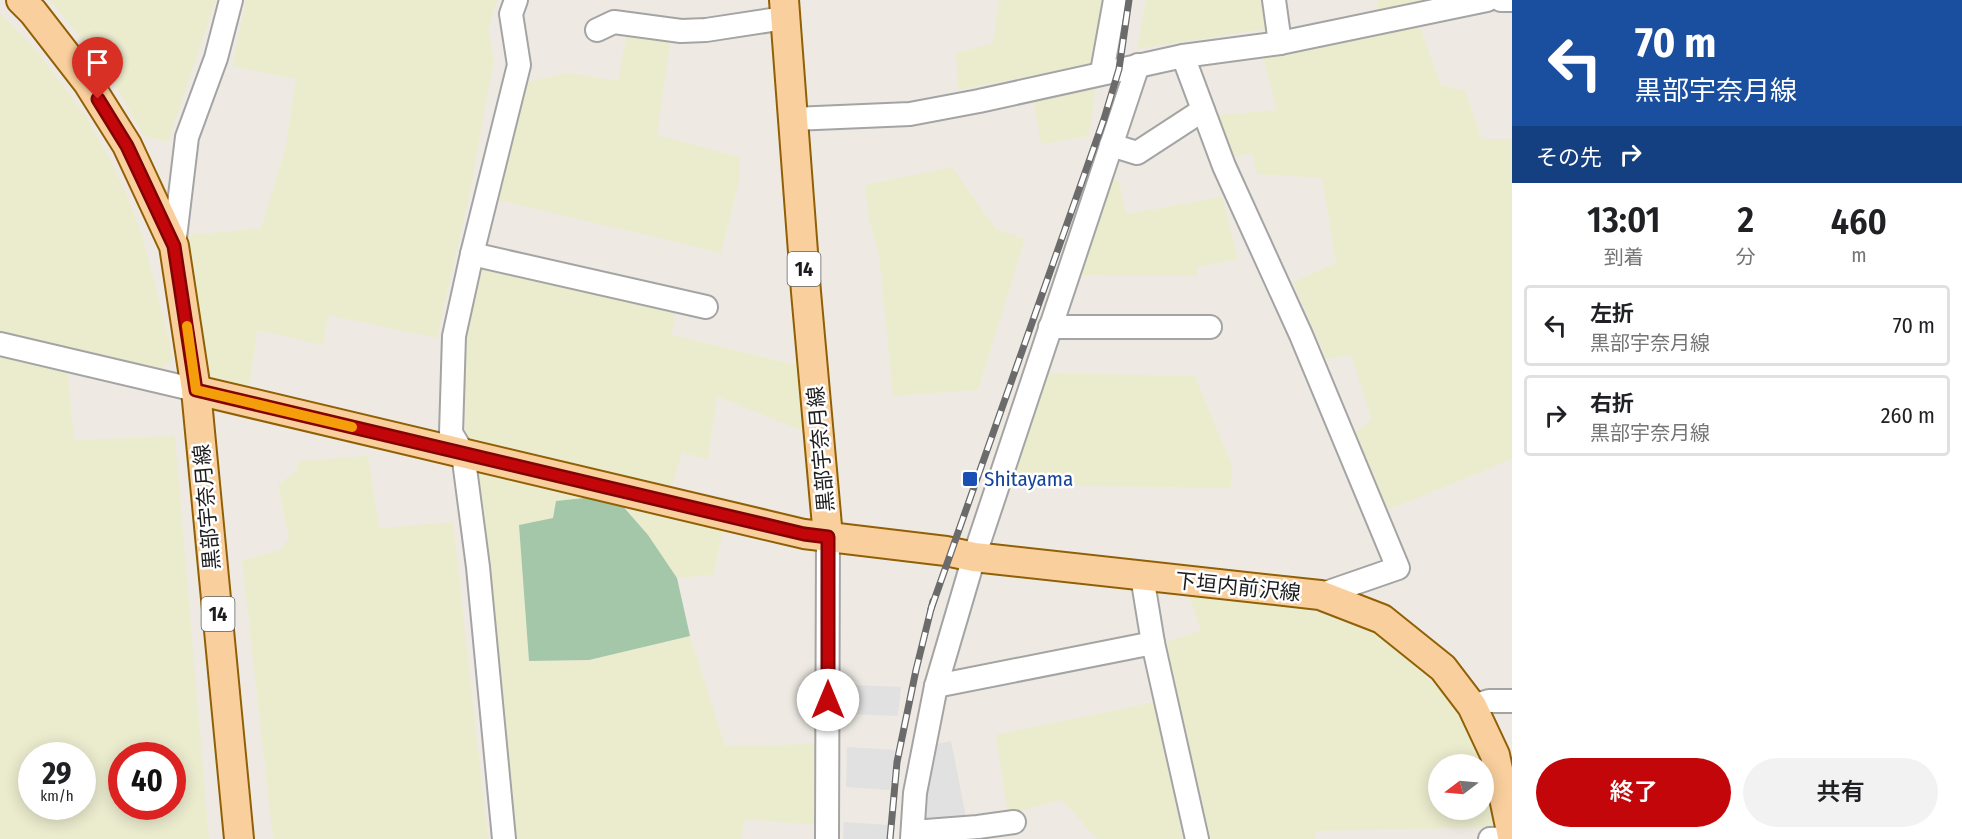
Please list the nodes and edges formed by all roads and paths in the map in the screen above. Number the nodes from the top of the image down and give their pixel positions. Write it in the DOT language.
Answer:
graph roads {
  1 [pos="21,0"];
  2 [pos="231,0"];
  3 [pos="516,0"];
  4 [pos="1115,0"];
  5 [pos="1274,0"];
  6 [pos="1487,0"];
  7 [pos="1501,0"];
  8 [pos="1512,0"];
  9 [pos="784,9"];
  10 [pos="597,30"];
  11 [pos="1280,44"];
  12 [pos="1183,56"];
  13 [pos="1138,65"];
  14 [pos="1102,72"];
  15 [pos="1203,110"];
  16 [pos="793,119"];
  17 [pos="1111,145"];
  18 [pos="174,246"];
  19 [pos="472,254"];
  20 [pos="706,307"];
  21 [pos="1050,327"];
  22 [pos="1210,327"];
  23 [pos="0,344"];
  24 [pos="196,390"];
  25 [pos="463,453"];
  26 [pos="828,537"];
  27 [pos="975,557"];
  28 [pos="1142,576"];
  29 [pos="1320,595"];
  30 [pos="1154,644"];
  31 [pos="936,686"];
  32 [pos="1512,701"];
  33 [pos="1472,706"];
  34 [pos="1014,822"];
  35 [pos="983,833"];
  36 [pos="913,836"];
  37 [pos="1512,837"];
  38 [pos="239,839"];
  39 [pos="504,839"];
  40 [pos="827,839"];
  41 [pos="1197,839"];
  42 [pos="1491,839"];
  1 -- 18 [label="main road, 黒部宇奈月線 / 14"];
  2 -- 18 [label="street"];
  3 -- 19 [label="street"];
  4 -- 14 [label="street"];
  5 -- 11 [label="street"];
  6 -- 11 [label="street"];
  7 -- 8 [label="street"];
  9 -- 10 [label="street"];
  9 -- 16 [label="main road, 黒部宇奈月線 / 14"];
  11 -- 12 [label="street"];
  12 -- 13 [label="street"];
  12 -- 15 [label="street"];
  13 -- 14 [label="street"];
  13 -- 17 [label="street"];
  14 -- 16 [label="street"];
  15 -- 17 [label="street"];
  15 -- 29 [label="street"];
  16 -- 26 [label="main road, 黒部宇奈月線 / 14"];
  17 -- 21 [label="street"];
  18 -- 24 [label="main road, 黒部宇奈月線 / 14"];
  19 -- 20 [label="street"];
  19 -- 25 [label="street"];
  21 -- 22 [label="street"];
  21 -- 27 [label="street"];
  23 -- 24 [label="street"];
  24 -- 25 [label="main road, 黒部宇奈月線"];
  24 -- 38 [label="main road, 黒部宇奈月線 / 14"];
  25 -- 26 [label="main road, 黒部宇奈月線"];
  25 -- 39 [label="street"];
  26 -- 27 [label="main road, 下垣内前沢線"];
  26 -- 40 [label="street"];
  27 -- 28 [label="main road, 下垣内前沢線"];
  27 -- 31 [label="street"];
  28 -- 29 [label="main road, 下垣内前沢線"];
  28 -- 30 [label="street"];
  29 -- 33 [label="main road, 下垣内前沢線"];
  30 -- 31 [label="street"];
  30 -- 41 [label="street"];
  31 -- 36 [label="street"];
  32 -- 33 [label="street"];
  33 -- 37 [label="main road, 下垣内前沢線"];
  34 -- 35 [label="street"];
  35 -- 36 [label="street"];
  37 -- 42 [label="street"];
}
